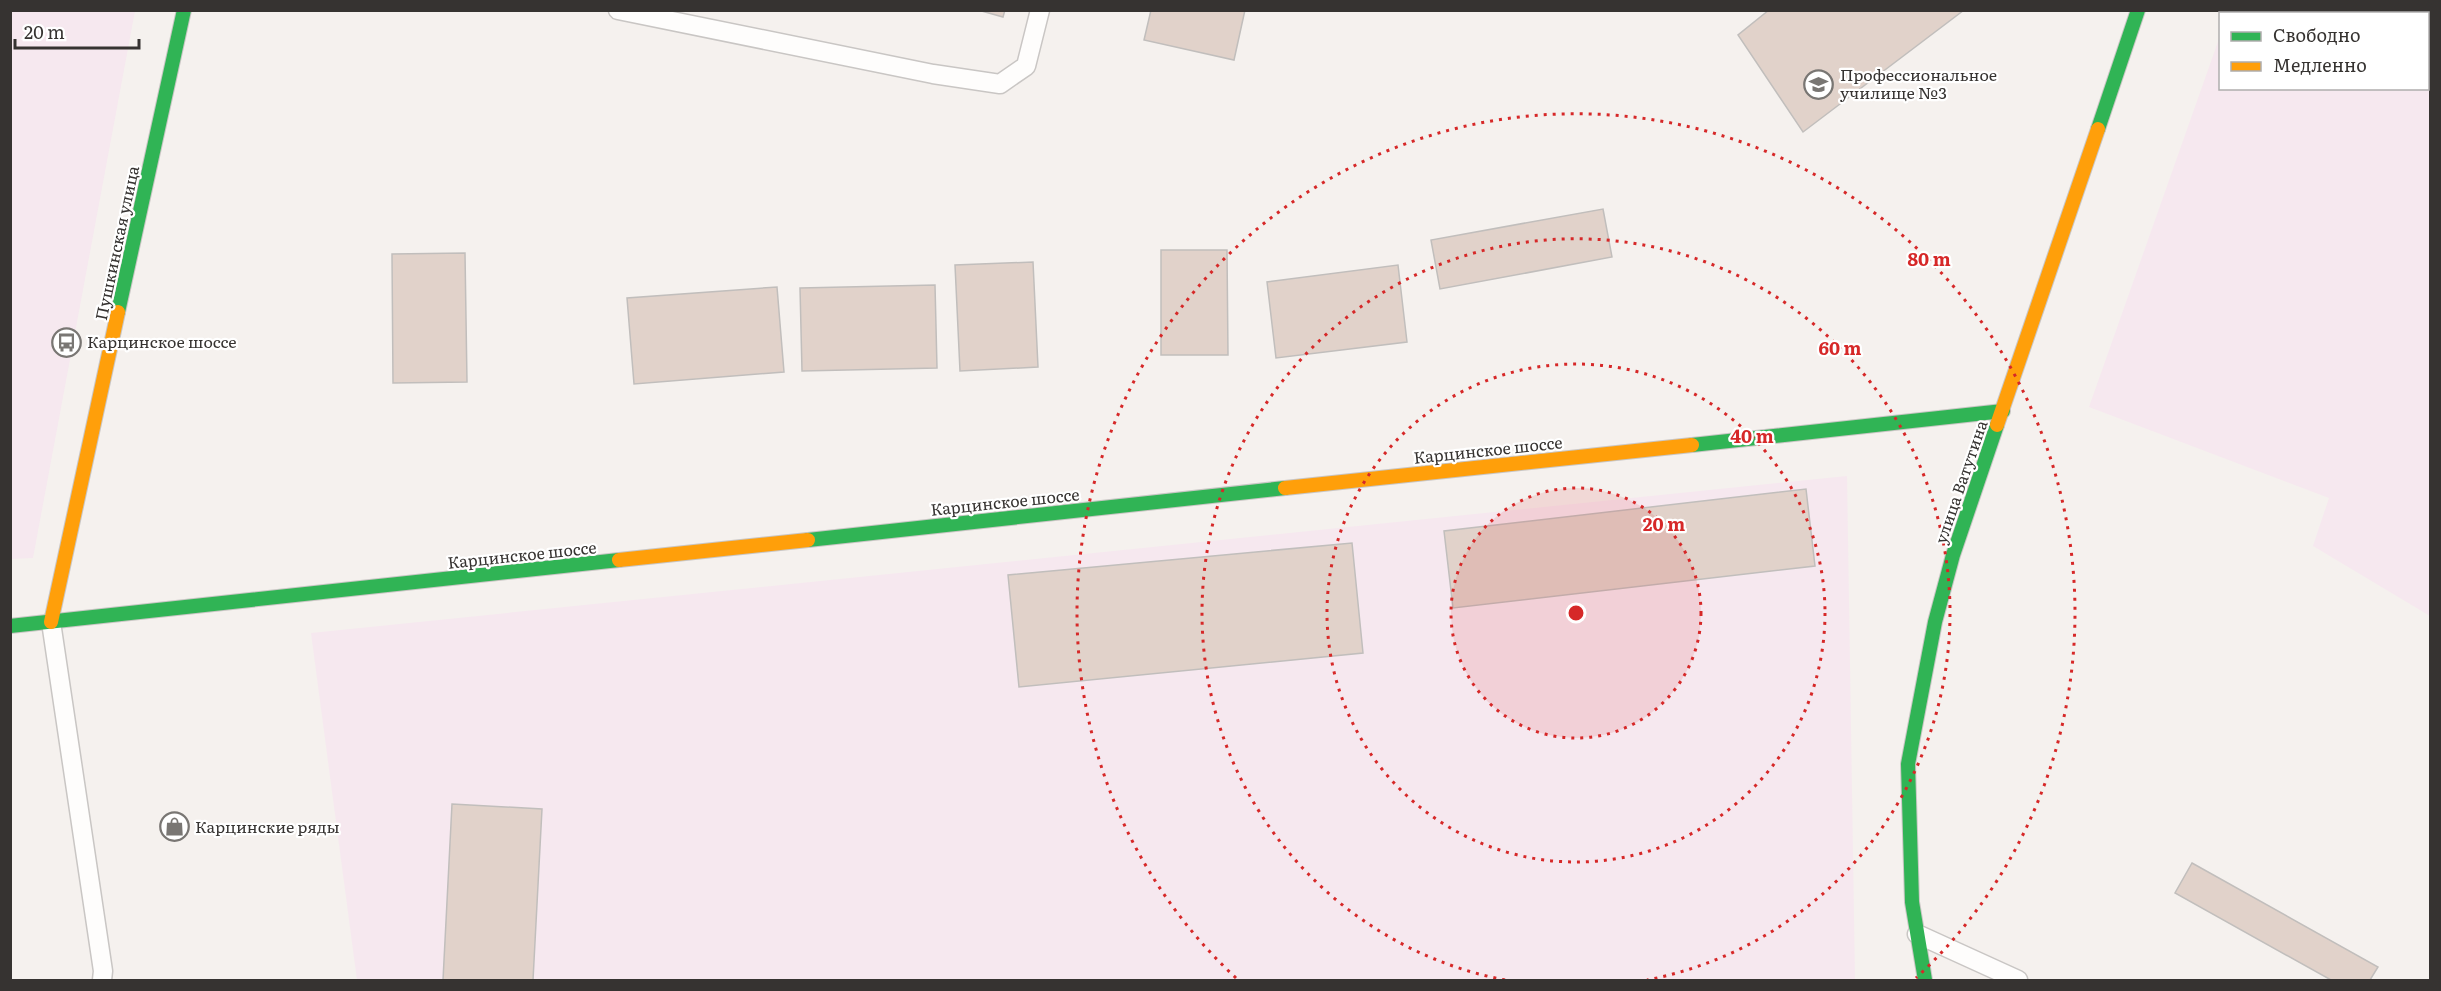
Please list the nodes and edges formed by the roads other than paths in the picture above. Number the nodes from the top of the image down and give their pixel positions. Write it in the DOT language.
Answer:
graph roads {
  1 [pos="184,10"];
  2 [pos="618,10"];
  3 [pos="1040,10"];
  4 [pos="2138,10"];
  5 [pos="2003,411"];
  6 [pos="51,622"];
  7 [pos="10,626"];
  8 [pos="1917,934"];
  9 [pos="102,981"];
  10 [pos="1925,981"];
  11 [pos="2018,981"];
  1 -- 6 [label="main road, Пушкинская улица"];
  2 -- 3 [label="lane"];
  4 -- 5 [label="main road, улица Ватутина"];
  5 -- 6 [label="main road, Карцинское шоссе"];
  5 -- 8 [label="main road, улица Ватутина"];
  6 -- 7 [label="main road, Карцинское шоссе"];
  6 -- 9 [label="lane"];
  8 -- 10 [label="main road, улица Ватутина"];
  8 -- 11 [label="lane"];
}
